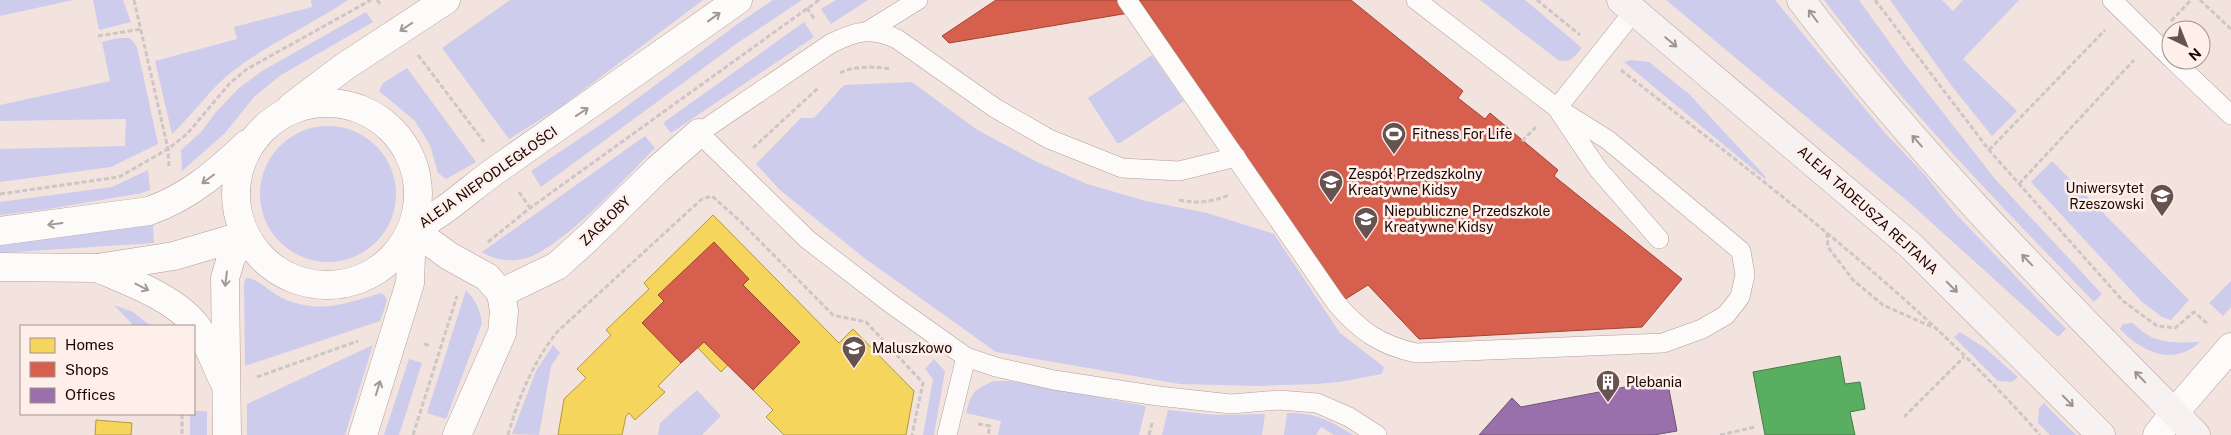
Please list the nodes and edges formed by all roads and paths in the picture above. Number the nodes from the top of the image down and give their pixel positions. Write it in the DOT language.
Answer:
graph roads {
  1 [pos="134,0"];
  2 [pos="371,0"];
  3 [pos="377,0"];
  4 [pos="446,0"];
  5 [pos="738,0"];
  6 [pos="819,0"];
  7 [pos="918,0"];
  8 [pos="1127,0"];
  9 [pos="1416,0"];
  10 [pos="1538,0"];
  11 [pos="1801,0"];
  12 [pos="1875,0"];
  13 [pos="2112,0"];
  14 [pos="2191,0"];
  15 [pos="2200,0"];
  16 [pos="1627,6"];
  17 [pos="142,29"];
  18 [pos="2231,29"];
  19 [pos="400,31"];
  20 [pos="868,31"];
  21 [pos="2113,34"];
  22 [pos="98,36"];
  23 [pos="2153,40"];
  24 [pos="2161,48"];
  25 [pos="1600,53"];
  26 [pos="2184,70"];
  27 [pos="896,71"];
  28 [pos="832,78"];
  29 [pos="824,83"];
  30 [pos="1557,108"];
  31 [pos="2231,115"];
  32 [pos="279,117"];
  33 [pos="698,133"];
  34 [pos="258,135"];
  35 [pos="168,149"];
  36 [pos="1989,150"];
  37 [pos="1236,157"];
  38 [pos="502,166"];
  39 [pos="734,169"];
  40 [pos="2019,184"];
  41 [pos="1255,185"];
  42 [pos="0,194"];
  43 [pos="712,196"];
  44 [pos="1171,199"];
  45 [pos="530,208"];
  46 [pos="412,229"];
  47 [pos="0,231"];
  48 [pos="1827,233"];
  49 [pos="245,235"];
  50 [pos="1659,239"];
  51 [pos="485,244"];
  52 [pos="0,267"];
  53 [pos="97,268"];
  54 [pos="459,288"];
  55 [pos="501,293"];
  56 [pos="1935,328"];
  57 [pos="394,334"];
  58 [pos="2222,337"];
  59 [pos="431,346"];
  60 [pos="1964,356"];
  61 [pos="966,357"];
  62 [pos="227,387"];
  63 [pos="2174,412"];
  64 [pos="182,415"];
  65 [pos="1904,417"];
  66 [pos="1755,427"];
  67 [pos="182,435"];
  68 [pos="227,435"];
  69 [pos="363,435"];
  70 [pos="413,435"];
  71 [pos="457,435"];
  72 [pos="508,435"];
  73 [pos="912,435"];
  74 [pos="947,435"];
  75 [pos="1377,435"];
  76 [pos="1720,435"];
  77 [pos="2040,435"];
  78 [pos="2101,435"];
  79 [pos="2157,435"];
  80 [pos="2196,435"];
  1 -- 17 [label="path"];
  2 -- 35 [label="path"];
  3 -- 19 [label="path"];
  4 -- 19 [label="street, one-way"];
  38 -- 5 [label="street, ALEJA NIEPODLEGŁOŚCI, one-way"];
  6 -- 45 [label="path"];
  7 -- 20 [label="lane"];
  8 -- 37 [label="lane"];
  9 -- 30 [label="lane"];
  10 -- 25 [label="path"];
  63 -- 11 [label="main road, one-way"];
  12 -- 36 [label="path"];
  13 -- 23 [label="lane"];
  14 -- 23 [label="path"];
  15 -- 18 [label="path"];
  16 -- 25 [label="lane"];
  16 -- 78 [label="main road, ALEJA TADEUSZA REJTANA, one-way"];
  17 -- 22 [label="path"];
  17 -- 35 [label="path"];
  19 -- 32 [label="street"];
  19 -- 38 [label="path"];
  20 -- 33 [label="lane"];
  20 -- 37 [label="lane"];
  21 -- 36 [label="path"];
  23 -- 24 [label="lane"];
  23 -- 40 [label="path"];
  25 -- 30 [label="lane"];
  25 -- 48 [label="path"];
  26 -- 31 [label="lane"];
  27 -- 28 [label="path"];
  29 -- 39 [label="path"];
  30 -- 41 [label="lane"];
  30 -- 50 [label="lane"];
  32 -- 34 [label="street"];
  32 -- 46 [label="street"];
  33 -- 39 [label="lane"];
  33 -- 55 [label="street, ZAGŁOBY"];
  34 -- 47 [label="street, one-way"];
  34 -- 49 [label="street"];
  35 -- 42 [label="path"];
  36 -- 40 [label="path"];
  37 -- 41 [label="lane"];
  38 -- 45 [label="path"];
  38 -- 46 [label="street, ALEJA NIEPODLEGŁOŚCI"];
  39 -- 43 [label="path"];
  39 -- 61 [label="lane"];
  40 -- 58 [label="path"];
  41 -- 44 [label="path"];
  43 -- 72 [label="path"];
  43 -- 73 [label="path"];
  45 -- 51 [label="path"];
  46 -- 49 [label="street"];
  46 -- 55 [label="street"];
  46 -- 57 [label="street, ALEJA NIEPODLEGŁOŚCI"];
  48 -- 56 [label="path"];
  48 -- 56 [label="path"];
  49 -- 53 [label="street"];
  49 -- 62 [label="street, one-way"];
  52 -- 53 [label="street"];
  53 -- 62 [label="street, one-way"];
  54 -- 70 [label="path"];
  55 -- 71 [label="street"];
  56 -- 60 [label="path"];
  57 -- 59 [label="path"];
  57 -- 62 [label="path"];
  69 -- 57 [label="street, ALEJA NIEPODLEGŁOŚCI, one-way"];
  58 -- 63 [label="street"];
  60 -- 65 [label="path"];
  60 -- 77 [label="path"];
  61 -- 74 [label="lane"];
  61 -- 75 [label="lane"];
  62 -- 68 [label="street"];
  63 -- 79 [label="street"];
  63 -- 80 [label="main road"];
  64 -- 67 [label="path"];
  66 -- 76 [label="path"];
}
